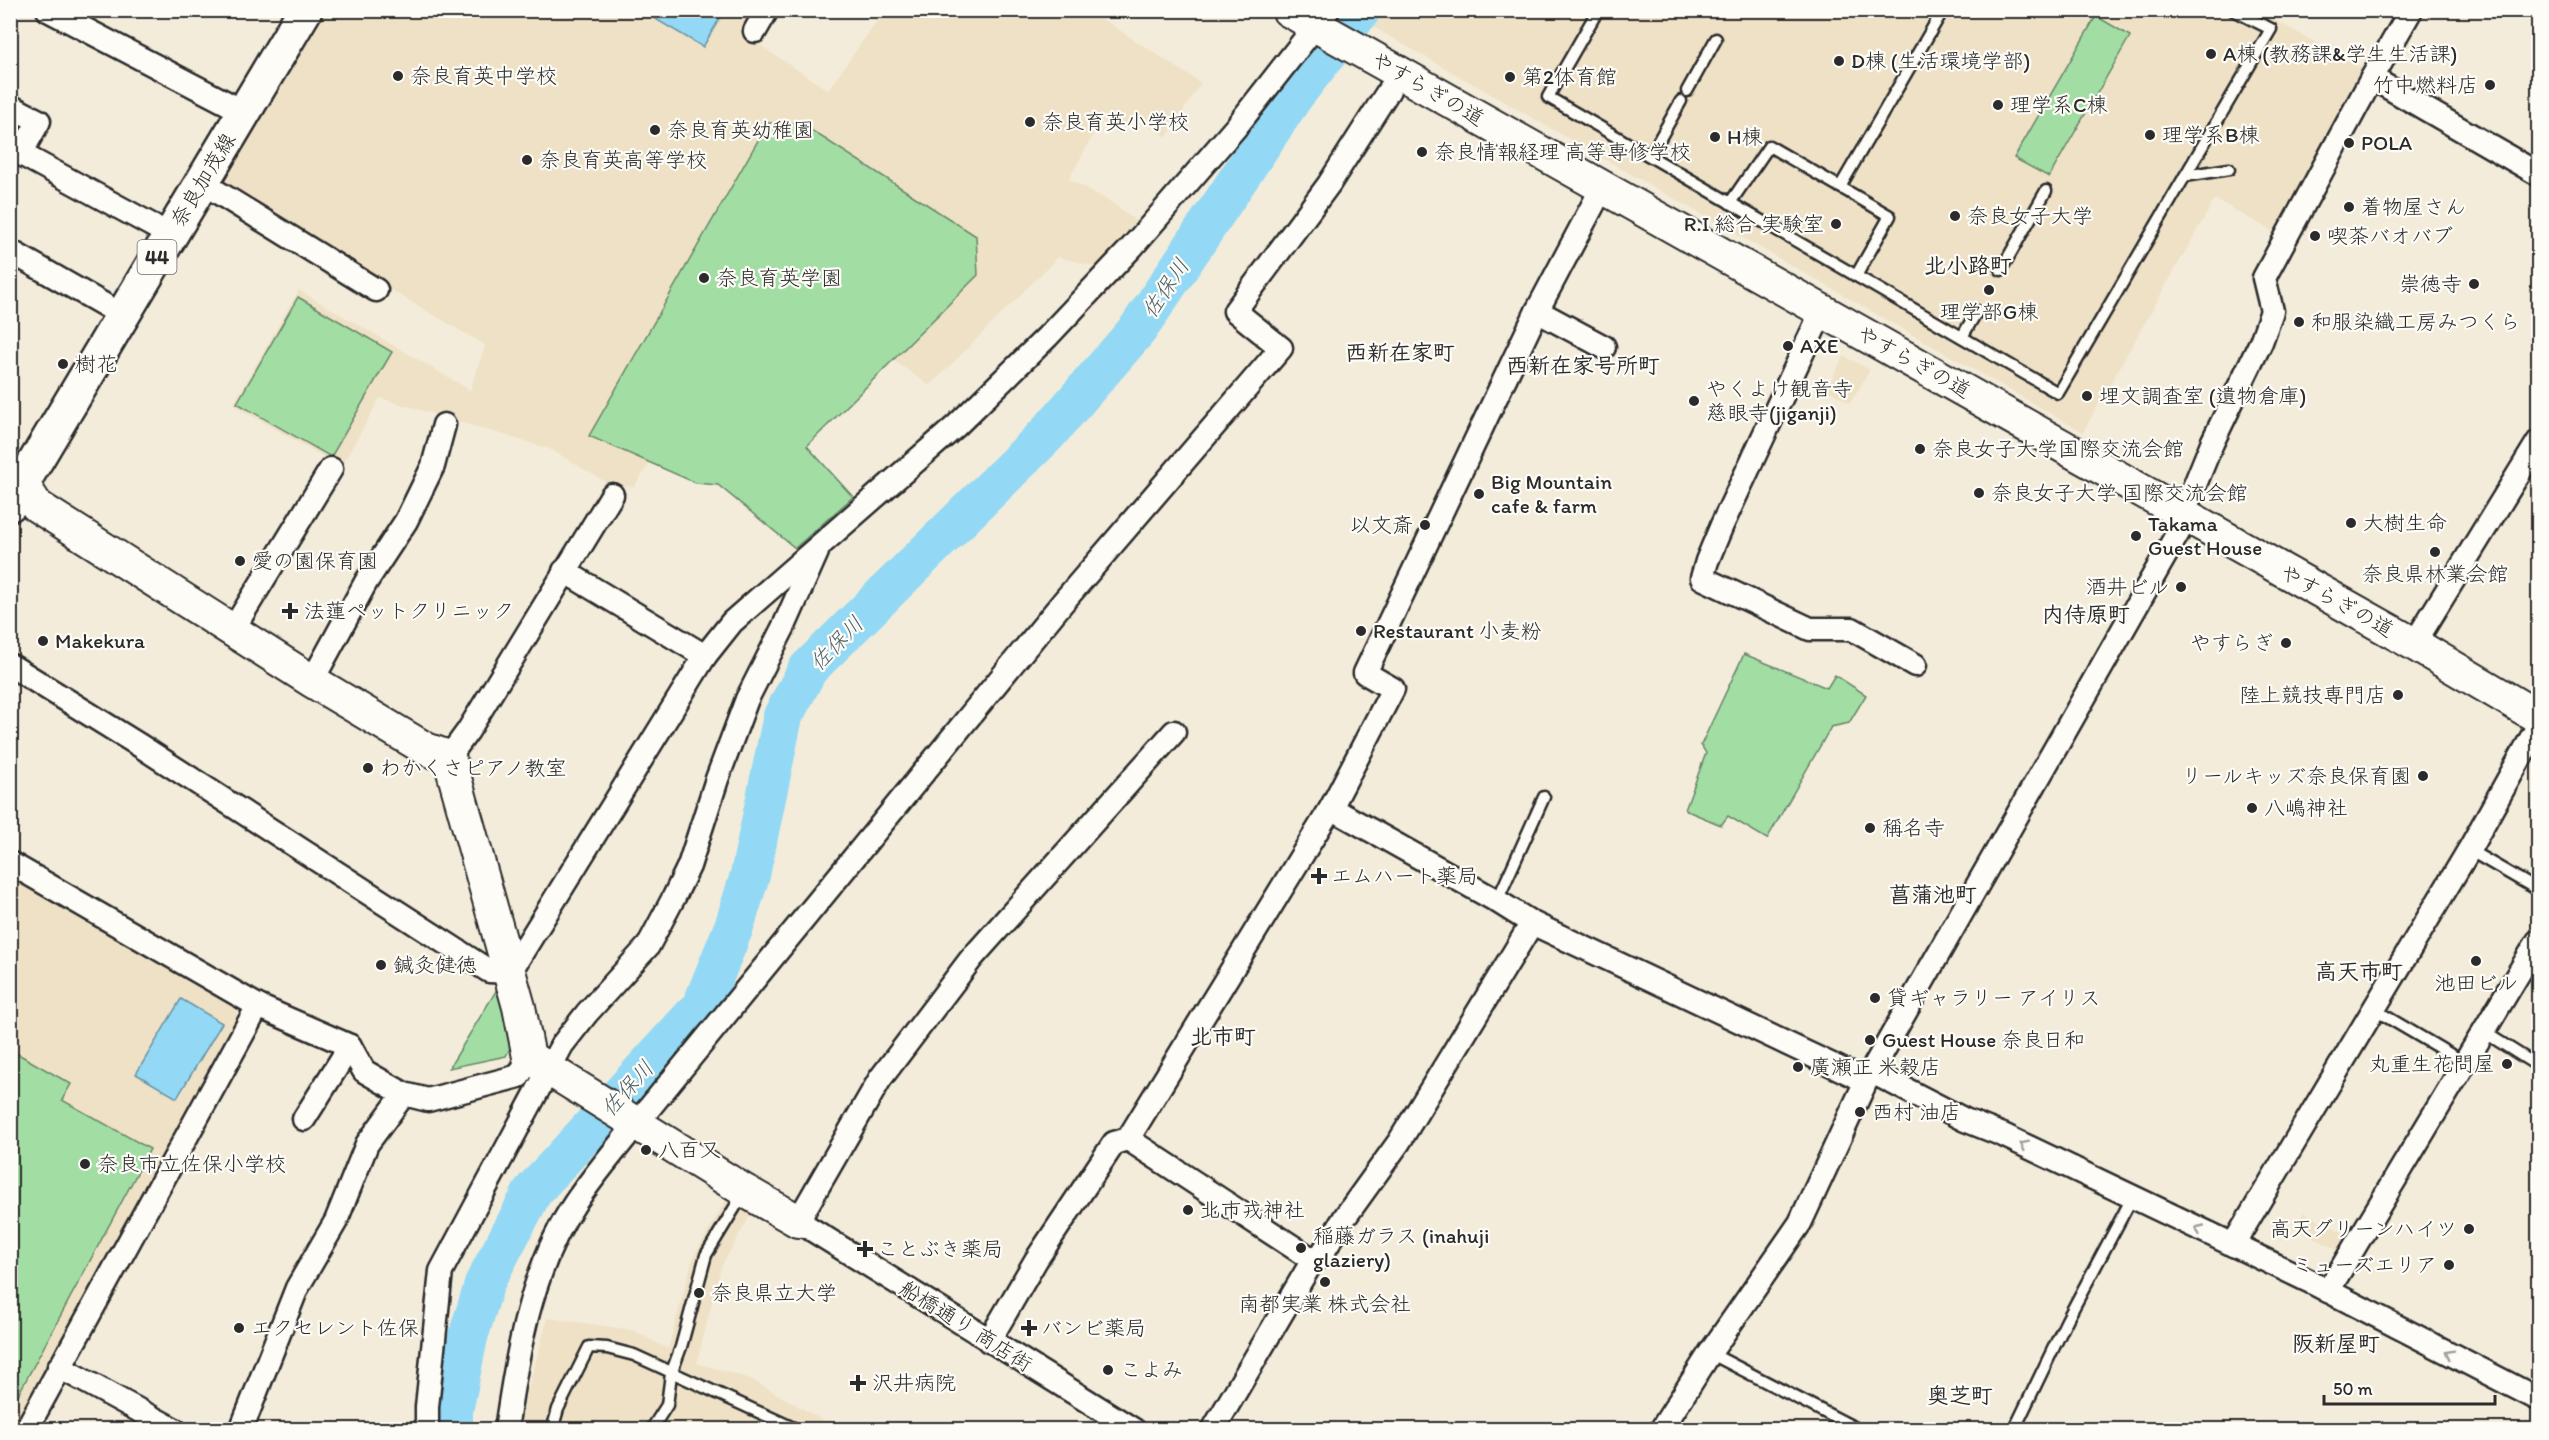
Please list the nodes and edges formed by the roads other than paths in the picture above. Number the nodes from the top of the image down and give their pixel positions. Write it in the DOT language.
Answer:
graph roads {
  1 [pos="48,10"];
  2 [pos="305,10"];
  3 [pos="767,10"];
  4 [pos="1288,10"];
  5 [pos="1598,10"];
  6 [pos="1944,10"];
  7 [pos="2233,10"];
  8 [pos="2412,10"];
  9 [pos="1323,22"];
  10 [pos="756,31"];
  11 [pos="1716,39"];
  12 [pos="2372,78"];
  13 [pos="1389,90"];
  14 [pos="10,106"];
  15 [pos="244,112"];
  16 [pos="16,151"];
  17 [pos="1650,156"];
  18 [pos="2229,169"];
  19 [pos="2538,174"];
  20 [pos="2186,176"];
  21 [pos="201,182"];
  22 [pos="1840,187"];
  23 [pos="1602,188"];
  24 [pos="2046,191"];
  25 [pos="1730,203"];
  26 [pos="170,235"];
  27 [pos="10,251"];
  28 [pos="2001,270"];
  29 [pos="1856,276"];
  30 [pos="376,290"];
  31 [pos="1822,310"];
  32 [pos="1537,311"];
  33 [pos="1977,311"];
  34 [pos="122,315"];
  35 [pos="1962,337"];
  36 [pos="1604,347"];
  37 [pos="444,425"];
  38 [pos="2538,442"];
  39 [pos="331,469"];
  40 [pos="14,487"];
  41 [pos="612,495"];
  42 [pos="2183,514"];
  43 [pos="821,544"];
  44 [pos="564,571"];
  45 [pos="232,631"];
  46 [pos="2414,644"];
  47 [pos="705,656"];
  48 [pos="10,665"];
  49 [pos="1915,665"];
  50 [pos="312,681"];
  51 [pos="2538,717"];
  52 [pos="2538,726"];
  53 [pos="1174,732"];
  54 [pos="449,757"];
  55 [pos="1544,797"];
  56 [pos="1331,808"];
  57 [pos="2469,850"];
  58 [pos="10,863"];
  59 [pos="2538,890"];
  60 [pos="1497,901"];
  61 [pos="1532,923"];
  62 [pos="2538,941"];
  63 [pos="510,972"];
  64 [pos="258,1006"];
  65 [pos="2375,1010"];
  66 [pos="2484,1032"];
  67 [pos="350,1046"];
  68 [pos="539,1063"];
  69 [pos="2465,1063"];
  70 [pos="2538,1066"];
  71 [pos="1869,1077"];
  72 [pos="404,1094"];
  73 [pos="304,1119"];
  74 [pos="637,1123"];
  75 [pos="1128,1139"];
  76 [pos="745,1191"];
  77 [pos="2132,1198"];
  78 [pos="798,1221"];
  79 [pos="2233,1245"];
  80 [pos="1313,1260"];
  81 [pos="2328,1291"];
  82 [pos="989,1341"];
  83 [pos="1710,1353"];
  84 [pos="59,1367"];
  85 [pos="671,1374"];
  86 [pos="2538,1399"];
  87 [pos="26,1430"];
  88 [pos="175,1430"];
  89 [pos="241,1430"];
  90 [pos="427,1430"];
  91 [pos="506,1430"];
  92 [pos="552,1430"];
  93 [pos="651,1430"];
  94 [pos="798,1430"];
  95 [pos="1134,1430"];
  96 [pos="1213,1430"];
  97 [pos="1661,1430"];
  98 [pos="1859,1430"];
  99 [pos="2014,1430"];
  1 -- 15 [label="street"];
  2 -- 15 [label="main road, 奈良加茂線 / 44"];
  3 -- 10 [label="street"];
  4 -- 9 [label="street, やすらぎの道"];
  5 -- 17 [label="lane"];
  6 -- 22 [label="lane"];
  7 -- 20 [label="lane"];
  8 -- 12 [label="street"];
  9 -- 23 [label="street, やすらぎの道"];
  9 -- 43 [label="street"];
  11 -- 17 [label="lane"];
  12 -- 19 [label="street"];
  12 -- 42 [label="street"];
  13 -- 74 [label="street"];
  14 -- 16 [label="street"];
  15 -- 21 [label="main road, 奈良加茂線 / 44"];
  16 -- 26 [label="street"];
  17 -- 25 [label="lane"];
  18 -- 20 [label="lane"];
  20 -- 35 [label="lane"];
  21 -- 26 [label="main road, 奈良加茂線 / 44"];
  21 -- 30 [label="street"];
  22 -- 25 [label="lane"];
  22 -- 29 [label="lane"];
  23 -- 31 [label="street, やすらぎの道"];
  23 -- 32 [label="street"];
  24 -- 28 [label="lane"];
  25 -- 29 [label="lane"];
  26 -- 34 [label="main road, 奈良加茂線 / 44"];
  27 -- 34 [label="street"];
  29 -- 35 [label="lane"];
  31 -- 42 [label="street, やすらぎの道"];
  31 -- 49 [label="street"];
  32 -- 36 [label="street"];
  32 -- 56 [label="street"];
  33 -- 35 [label="lane"];
  34 -- 40 [label="main road, 奈良加茂線 / 44"];
  37 -- 50 [label="street"];
  38 -- 46 [label="street"];
  39 -- 45 [label="street"];
  40 -- 45 [label="street"];
  41 -- 44 [label="street"];
  42 -- 46 [label="street, やすらぎの道"];
  42 -- 71 [label="street"];
  43 -- 47 [label="street"];
  43 -- 68 [label="street"];
  44 -- 47 [label="street"];
  44 -- 54 [label="street"];
  45 -- 50 [label="street"];
  46 -- 51 [label="street, やすらぎの道"];
  47 -- 63 [label="street"];
  48 -- 63 [label="street"];
  50 -- 54 [label="street"];
  52 -- 57 [label="street"];
  53 -- 78 [label="street"];
  54 -- 63 [label="street"];
  55 -- 60 [label="lane"];
  56 -- 60 [label="street"];
  56 -- 75 [label="street"];
  57 -- 59 [label="lane"];
  57 -- 65 [label="street"];
  58 -- 64 [label="street"];
  60 -- 61 [label="street"];
  61 -- 71 [label="street"];
  61 -- 80 [label="street"];
  62 -- 66 [label="street"];
  63 -- 68 [label="street"];
  64 -- 67 [label="street"];
  64 -- 84 [label="street"];
  65 -- 69 [label="lane"];
  65 -- 79 [label="street"];
  66 -- 69 [label="street"];
  66 -- 70 [label="lane"];
  67 -- 72 [label="street"];
  67 -- 73 [label="street"];
  68 -- 72 [label="street"];
  68 -- 74 [label="street"];
  68 -- 90 [label="street"];
  69 -- 81 [label="street"];
  77 -- 71 [label="street, one-way"];
  71 -- 83 [label="street"];
  72 -- 89 [label="street"];
  74 -- 76 [label="street"];
  74 -- 91 [label="street"];
  75 -- 80 [label="street"];
  75 -- 82 [label="street"];
  76 -- 78 [label="street"];
  76 -- 85 [label="lane"];
  79 -- 77 [label="street, one-way"];
  77 -- 99 [label="lane"];
  78 -- 82 [label="street, 船橋通り 商店街"];
  79 -- 81 [label="street"];
  80 -- 96 [label="street"];
  86 -- 81 [label="street, one-way"];
  82 -- 95 [label="street, 船橋通り 商店街"];
  83 -- 97 [label="street"];
  83 -- 98 [label="lane"];
  84 -- 87 [label="street"];
  84 -- 88 [label="street"];
  85 -- 92 [label="lane"];
  85 -- 93 [label="lane"];
  85 -- 94 [label="lane"];
}
